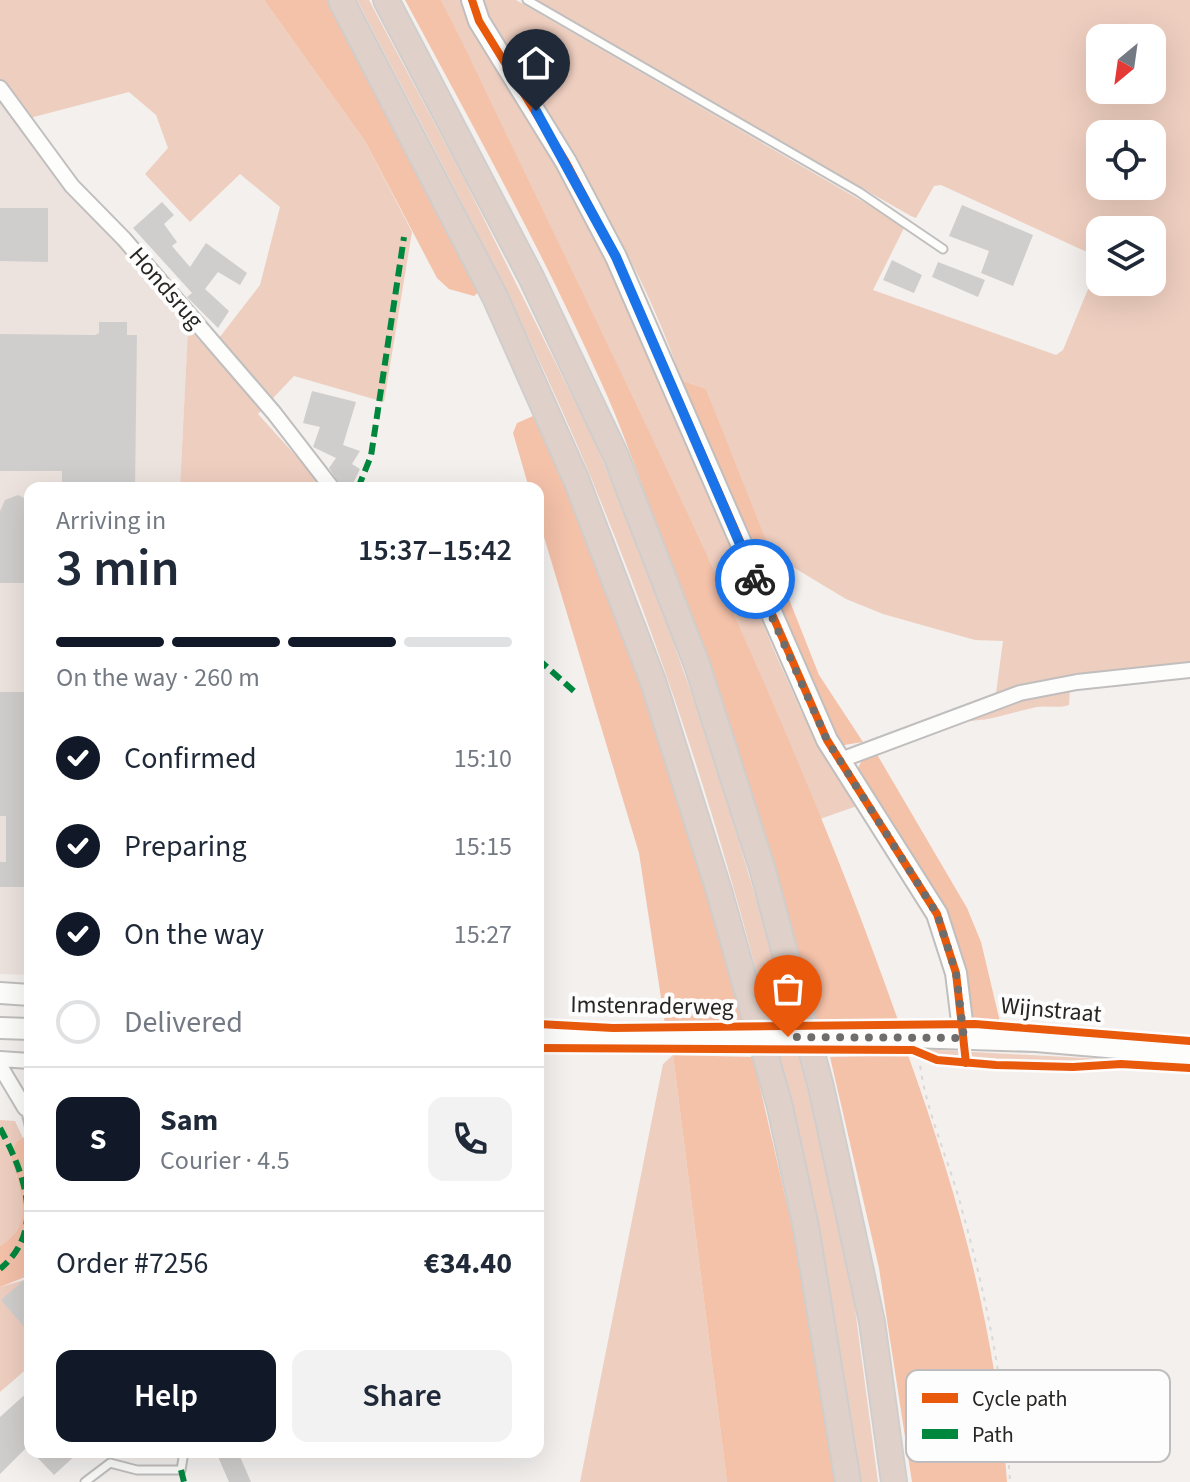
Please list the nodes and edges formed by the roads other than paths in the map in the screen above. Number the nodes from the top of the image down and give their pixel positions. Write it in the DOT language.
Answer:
graph roads {
  1 [pos="341,0"];
  2 [pos="386,0"];
  3 [pos="472,0"];
  4 [pos="527,0"];
  5 [pos="0,88"];
  6 [pos="943,249"];
  7 [pos="327,482"];
  8 [pos="1190,670"];
  9 [pos="838,761"];
  10 [pos="0,993"];
  11 [pos="24,995"];
  12 [pos="0,1028"];
  13 [pos="24,1029"];
  14 [pos="544,1034"];
  15 [pos="964,1038"];
  16 [pos="912,1046"];
  17 [pos="1190,1054"];
  18 [pos="0,1059"];
  19 [pos="24,1061"];
  20 [pos="0,1066"];
  21 [pos="24,1098"];
  22 [pos="183,1458"];
  23 [pos="85,1482"];
  24 [pos="848,1482"];
  25 [pos="894,1482"];
  1 -- 24 [label="highway"];
  2 -- 25 [label="highway"];
  3 -- 9 [label="street"];
  4 -- 6 [label="lane"];
  5 -- 7 [label="street, Hondsrug"];
  8 -- 9 [label="street"];
  9 -- 15 [label="street"];
  10 -- 11 [label="street"];
  12 -- 13 [label="street"];
  14 -- 16 [label="street, Imstenraderweg, bridge"];
  15 -- 16 [label="street, Wijnstraat"];
  15 -- 17 [label="street, Wijnstraat"];
  18 -- 19 [label="street"];
  20 -- 21 [label="street"];
  22 -- 23 [label="lane"];
}
